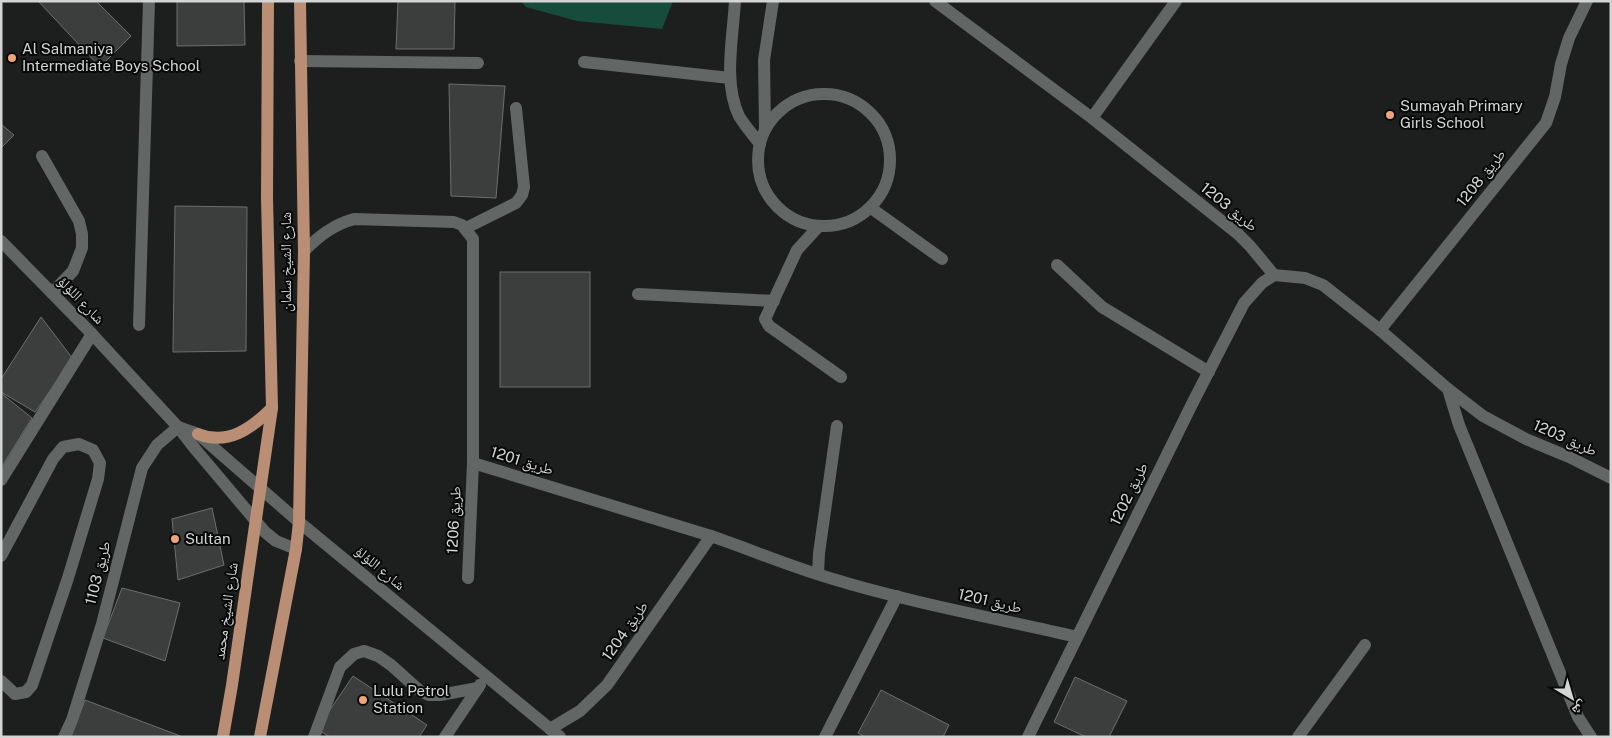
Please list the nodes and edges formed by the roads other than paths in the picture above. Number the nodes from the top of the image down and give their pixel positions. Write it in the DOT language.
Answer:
graph roads {
  1 [pos="149,1"];
  2 [pos="268,1"];
  3 [pos="300,1"];
  4 [pos="735,1"];
  5 [pos="772,1"];
  6 [pos="935,1"];
  7 [pos="1176,1"];
  8 [pos="1586,2"];
  9 [pos="300,61"];
  10 [pos="584,62"];
  11 [pos="478,64"];
  12 [pos="730,78"];
  13 [pos="516,108"];
  14 [pos="1092,118"];
  15 [pos="765,129"];
  16 [pos="760,144"];
  17 [pos="42,156"];
  18 [pos="870,208"];
  19 [pos="818,226"];
  20 [pos="466,228"];
  21 [pos="1,241"];
  22 [pos="304,251"];
  23 [pos="942,259"];
  24 [pos="1057,265"];
  25 [pos="1274,275"];
  26 [pos="52,293"];
  27 [pos="638,294"];
  28 [pos="774,301"];
  29 [pos="139,325"];
  30 [pos="1380,330"];
  31 [pos="92,334"];
  32 [pos="1209,372"];
  33 [pos="841,377"];
  34 [pos="1448,389"];
  35 [pos="272,408"];
  36 [pos="837,426"];
  37 [pos="178,427"];
  38 [pos="198,434"];
  39 [pos="473,463"];
  40 [pos="1611,478"];
  41 [pos="1,480"];
  42 [pos="260,489"];
  43 [pos="256,522"];
  44 [pos="300,522"];
  45 [pos="711,536"];
  46 [pos="296,549"];
  47 [pos="1,556"];
  48 [pos="818,574"];
  49 [pos="468,578"];
  50 [pos="897,596"];
  51 [pos="1077,637"];
  52 [pos="1365,645"];
  53 [pos="485,677"];
  54 [pos="1,681"];
  55 [pos="478,688"];
  56 [pos="555,733"];
  57 [pos="64,737"];
  58 [pos="223,737"];
  59 [pos="260,737"];
  60 [pos="314,737"];
  61 [pos="445,737"];
  62 [pos="825,737"];
  63 [pos="1028,737"];
  64 [pos="1298,737"];
  65 [pos="1590,737"];
  1 -- 29 [label="street"];
  2 -- 35 [label="main road, شارع الشيخ سلمان"];
  3 -- 9 [label="main road, شارع الشيخ سلمان"];
  4 -- 12 [label="street"];
  5 -- 15 [label="street"];
  6 -- 14 [label="street, طريق 1203"];
  7 -- 14 [label="street"];
  8 -- 30 [label="street, طريق 1208"];
  9 -- 11 [label="street"];
  9 -- 22 [label="main road, شارع الشيخ سلمان"];
  10 -- 12 [label="street"];
  12 -- 16 [label="street"];
  13 -- 20 [label="street"];
  14 -- 25 [label="street, طريق 1203"];
  15 -- 16 [label="street"];
  15 -- 18 [label="street"];
  16 -- 19 [label="street"];
  17 -- 26 [label="street"];
  18 -- 19 [label="street"];
  18 -- 23 [label="street"];
  19 -- 28 [label="street"];
  20 -- 22 [label="street"];
  20 -- 39 [label="street, طريق 1201"];
  21 -- 26 [label="street, شارع اللؤلؤ"];
  22 -- 44 [label="main road, شارع الشيخ سلمان"];
  24 -- 32 [label="street"];
  25 -- 30 [label="street, طريق 1203"];
  25 -- 32 [label="street, طريق 1202"];
  26 -- 31 [label="street, شارع اللؤلؤ"];
  27 -- 28 [label="street"];
  28 -- 33 [label="street"];
  30 -- 34 [label="street, طريق 1203"];
  31 -- 37 [label="street, شارع اللؤلؤ"];
  31 -- 41 [label="street"];
  32 -- 51 [label="street, طريق 1202"];
  34 -- 40 [label="street, طريق 1203"];
  34 -- 65 [label="street"];
  35 -- 38 [label="main road"];
  35 -- 42 [label="main road, شارع الشيخ سلمان"];
  36 -- 48 [label="street"];
  37 -- 38 [label="street, شارع اللؤلؤ"];
  37 -- 43 [label="street, شارع اللؤلؤ"];
  37 -- 57 [label="street, طريق 1103"];
  38 -- 42 [label="street, شارع اللؤلؤ"];
  39 -- 45 [label="street, طريق 1201"];
  39 -- 49 [label="street, طريق 1206"];
  42 -- 43 [label="main road, شارع الشيخ محمد"];
  42 -- 44 [label="street, شارع اللؤلؤ"];
  43 -- 46 [label="street, شارع اللؤلؤ"];
  43 -- 58 [label="main road, شارع الشيخ محمد"];
  44 -- 46 [label="main road"];
  44 -- 53 [label="street, شارع اللؤلؤ"];
  45 -- 48 [label="street, طريق 1201"];
  45 -- 56 [label="street, طريق 1204"];
  46 -- 59 [label="main road"];
  47 -- 54 [label="street"];
  48 -- 50 [label="street, طريق 1201"];
  50 -- 51 [label="street, طريق 1201"];
  50 -- 62 [label="street"];
  51 -- 63 [label="street, طريق 1202"];
  52 -- 64 [label="street"];
  53 -- 55 [label="street"];
  53 -- 56 [label="street, شارع اللؤلؤ"];
  55 -- 60 [label="street"];
  55 -- 61 [label="street"];
}
